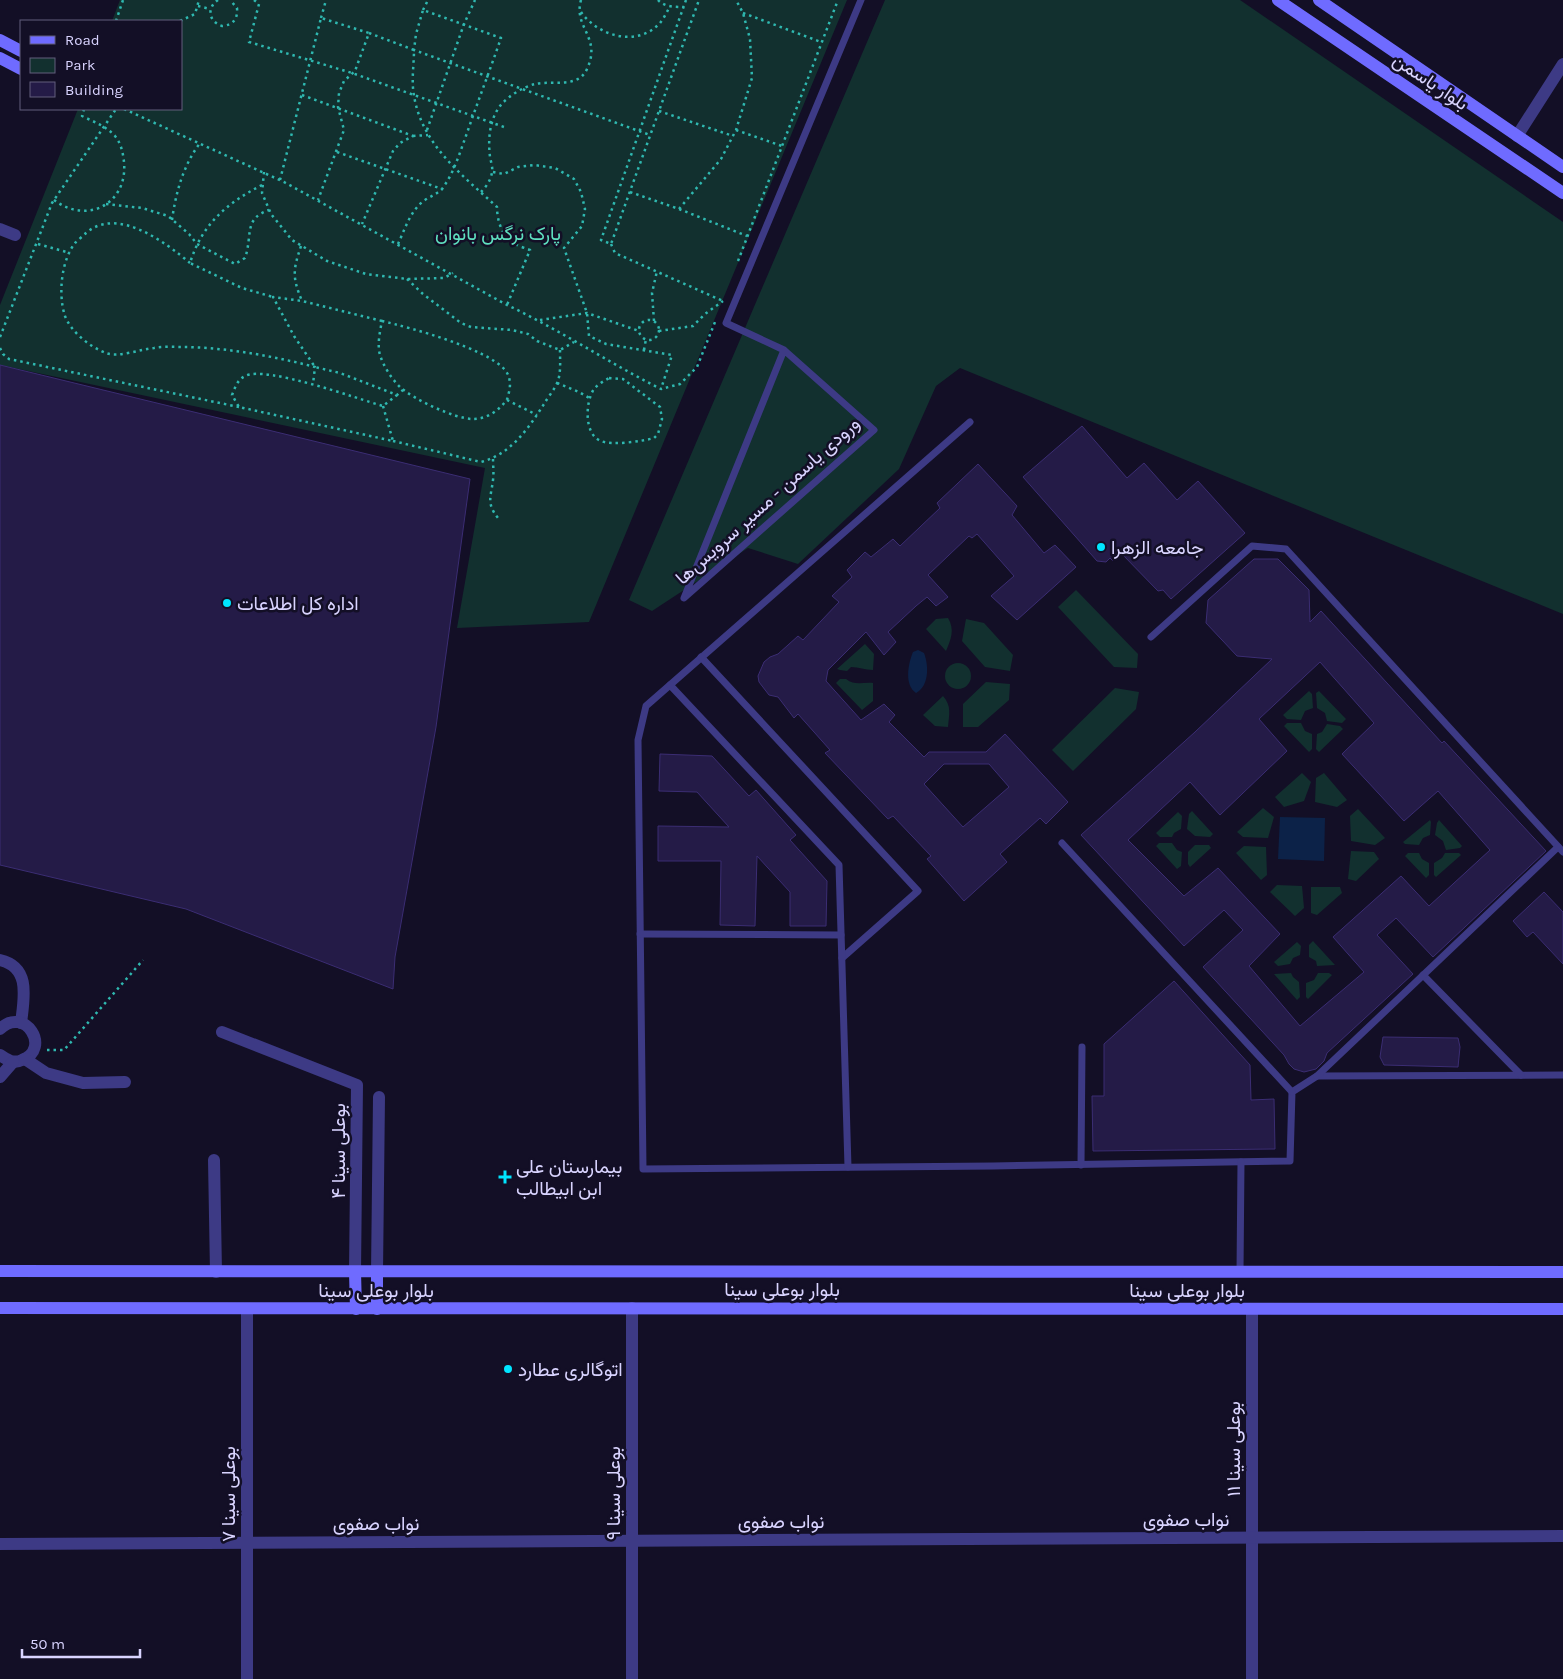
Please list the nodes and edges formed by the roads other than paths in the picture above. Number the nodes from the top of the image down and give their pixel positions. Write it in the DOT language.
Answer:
graph roads {
  1 [pos="861,0"];
  2 [pos="1278,0"];
  3 [pos="1319,0"];
  4 [pos="0,40"];
  5 [pos="20,50"];
  6 [pos="0,58"];
  7 [pos="1563,64"];
  8 [pos="20,68"];
  9 [pos="1517,136"];
  10 [pos="1563,167"];
  11 [pos="1563,193"];
  12 [pos="0,229"];
  13 [pos="15,235"];
  14 [pos="784,350"];
  15 [pos="970,422"];
  16 [pos="1151,636"];
  17 [pos="701,658"];
  18 [pos="670,685"];
  19 [pos="1062,843"];
  20 [pos="1561,850"];
  21 [pos="640,934"];
  22 [pos="841,935"];
  23 [pos="842,958"];
  24 [pos="0,960"];
  25 [pos="1423,975"];
  26 [pos="21,1023"];
  27 [pos="0,1029"];
  28 [pos="222,1032"];
  29 [pos="1082,1046"];
  30 [pos="0,1055"];
  31 [pos="24,1057"];
  32 [pos="1521,1075"];
  33 [pos="1563,1075"];
  34 [pos="1318,1076"];
  35 [pos="0,1077"];
  36 [pos="125,1082"];
  37 [pos="1292,1092"];
  38 [pos="379,1097"];
  39 [pos="214,1160"];
  40 [pos="1241,1162"];
  41 [pos="1081,1165"];
  42 [pos="848,1167"];
  43 [pos="356,1174"];
  44 [pos="378,1175"];
  45 [pos="355,1266"];
  46 [pos="377,1266"];
  47 [pos="0,1271"];
  48 [pos="216,1272"];
  49 [pos="1240,1272"];
  50 [pos="1563,1272"];
  51 [pos="0,1308"];
  52 [pos="632,1308"];
  53 [pos="247,1309"];
  54 [pos="356,1309"];
  55 [pos="377,1309"];
  56 [pos="1252,1309"];
  57 [pos="1563,1309"];
  58 [pos="1563,1536"];
  59 [pos="1252,1538"];
  60 [pos="632,1540"];
  61 [pos="247,1543"];
  62 [pos="0,1544"];
  63 [pos="246,1679"];
  64 [pos="632,1679"];
  65 [pos="1252,1679"];
  1 -- 14 [label="lane"];
  2 -- 11 [label="main road, بلوار یاسمن"];
  3 -- 9 [label="main road, بلوار یاسمن"];
  4 -- 5 [label="main road"];
  6 -- 8 [label="main road"];
  7 -- 9 [label="street"];
  9 -- 10 [label="main road, بلوار یاسمن"];
  12 -- 13 [label="street"];
  14 -- 14 [label="lane, ورودی یاسمن - مسیر سرویس‌ها"];
  15 -- 17 [label="lane"];
  16 -- 20 [label="lane"];
  17 -- 18 [label="lane"];
  17 -- 23 [label="lane"];
  18 -- 21 [label="lane"];
  18 -- 22 [label="lane"];
  19 -- 37 [label="lane"];
  20 -- 25 [label="lane"];
  21 -- 22 [label="lane"];
  21 -- 42 [label="lane"];
  22 -- 23 [label="lane"];
  23 -- 42 [label="lane"];
  24 -- 26 [label="street"];
  25 -- 32 [label="lane"];
  25 -- 34 [label="lane"];
  26 -- 27 [label="street"];
  26 -- 31 [label="street"];
  28 -- 43 [label="street, بوعلی سینا ۴"];
  29 -- 41 [label="lane"];
  30 -- 31 [label="street"];
  31 -- 35 [label="street"];
  31 -- 36 [label="street"];
  32 -- 33 [label="lane"];
  32 -- 34 [label="lane"];
  34 -- 37 [label="lane"];
  37 -- 40 [label="lane"];
  38 -- 44 [label="street, بوعلی سینا ۴"];
  39 -- 48 [label="street"];
  40 -- 41 [label="lane"];
  40 -- 49 [label="lane"];
  41 -- 42 [label="lane"];
  43 -- 44 [label="street"];
  43 -- 45 [label="street, بوعلی سینا ۴"];
  44 -- 46 [label="street, بوعلی سینا ۴"];
  45 -- 46 [label="main road, بلوار بوعلی سینا"];
  45 -- 48 [label="main road, بلوار بوعلی سینا"];
  45 -- 54 [label="main road"];
  46 -- 49 [label="main road, بلوار بوعلی سینا"];
  46 -- 55 [label="main road"];
  47 -- 48 [label="main road, بلوار بوعلی سینا"];
  49 -- 50 [label="main road, بلوار بوعلی سینا"];
  51 -- 53 [label="main road, بلوار بوعلی سینا"];
  52 -- 55 [label="main road, بلوار بوعلی سینا"];
  52 -- 56 [label="main road, بلوار بوعلی سینا"];
  52 -- 60 [label="street, بوعلی سینا ۹"];
  53 -- 54 [label="main road, بلوار بوعلی سینا"];
  53 -- 61 [label="street, بوعلی سینا ۷"];
  54 -- 55 [label="main road, بلوار بوعلی سینا"];
  56 -- 57 [label="main road, بلوار بوعلی سینا"];
  56 -- 59 [label="street, بوعلی سینا ۱۱"];
  58 -- 59 [label="street, نواب صفوی"];
  59 -- 60 [label="street, نواب صفوی"];
  59 -- 65 [label="street, بوعلی سینا ۱۱"];
  60 -- 61 [label="street, نواب صفوی"];
  60 -- 64 [label="street, بوعلی سینا ۹"];
  61 -- 62 [label="street, نواب صفوی"];
  61 -- 63 [label="street, بوعلی سینا ۷"];
}
